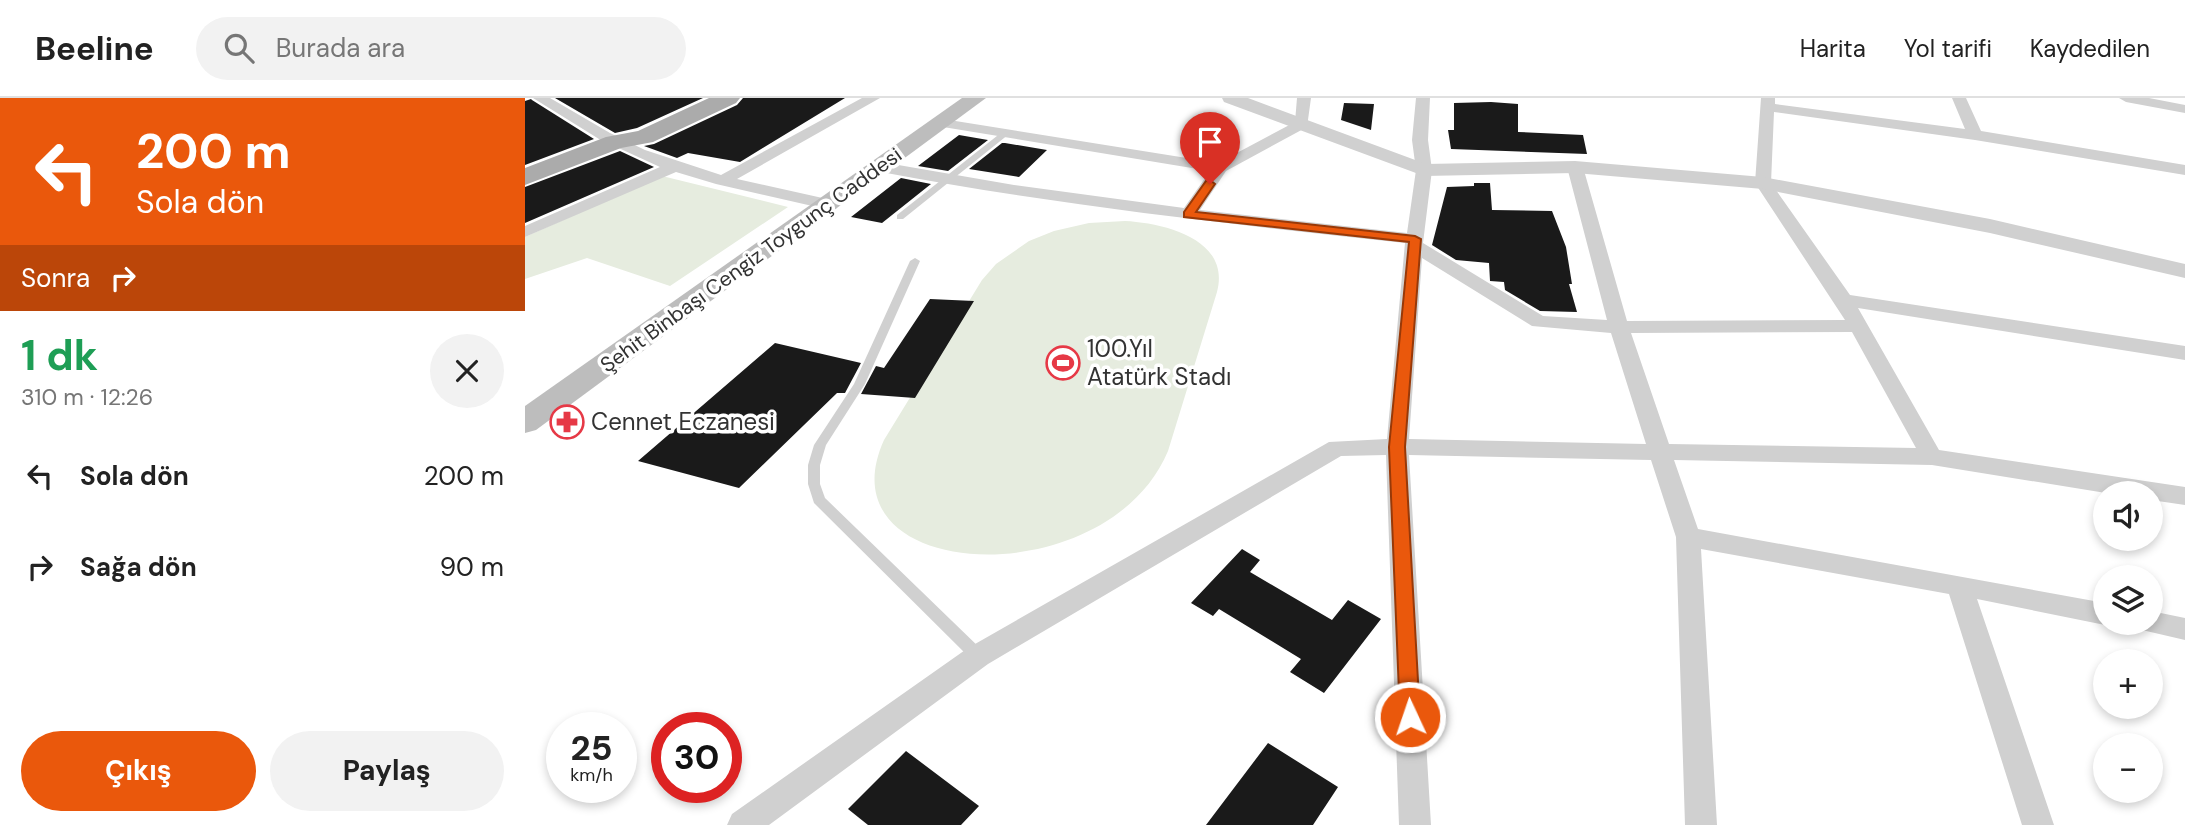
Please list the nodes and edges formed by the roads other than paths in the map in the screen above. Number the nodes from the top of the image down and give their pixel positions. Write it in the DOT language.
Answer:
graph roads {
  1 [pos="540,98"];
  2 [pos="702,98"];
  3 [pos="728,98"];
  4 [pos="873,98"];
  5 [pos="977,98"];
  6 [pos="1231,98"];
  7 [pos="1304,98"];
  8 [pos="1423,98"];
  9 [pos="1959,98"];
  10 [pos="2126,98"];
  11 [pos="1767,103"];
  12 [pos="2185,109"];
  13 [pos="943,123"];
  14 [pos="1302,124"];
  15 [pos="1005,134"];
  16 [pos="1975,135"];
  17 [pos="615,142"];
  18 [pos="675,166"];
  19 [pos="881,167"];
  20 [pos="1575,167"];
  21 [pos="1220,168"];
  22 [pos="1424,170"];
  23 [pos="2185,170"];
  24 [pos="525,177"];
  25 [pos="946,180"];
  26 [pos="722,181"];
  27 [pos="1763,183"];
  28 [pos="830,205"];
  29 [pos="1188,215"];
  30 [pos="900,217"];
  31 [pos="525,232"];
  32 [pos="1415,242"];
  33 [pos="915,261"];
  34 [pos="2185,271"];
  35 [pos="1844,300"];
  36 [pos="1859,326"];
  37 [pos="1619,327"];
  38 [pos="2185,353"];
  39 [pos="525,422"];
  40 [pos="1397,447"];
  41 [pos="1660,453"];
  42 [pos="1932,457"];
  43 [pos="2185,496"];
  44 [pos="1688,537"];
  45 [pos="1959,586"];
  46 [pos="2093,612"];
  47 [pos="2163,624"];
  48 [pos="2185,629"];
  49 [pos="978,656"];
  50 [pos="743,825"];
  51 [pos="1415,825"];
  52 [pos="1701,825"];
  53 [pos="2038,825"];
  1 -- 17 [label="street"];
  2 -- 17 [label="main road"];
  3 -- 17 [label="main road"];
  4 -- 26 [label="street"];
  5 -- 13 [label="main road, Şehit Binbaşı Cengiz Toygunç Caddesi"];
  6 -- 14 [label="street"];
  7 -- 14 [label="street"];
  8 -- 22 [label="street"];
  9 -- 16 [label="street"];
  10 -- 12 [label="street"];
  11 -- 16 [label="street"];
  11 -- 27 [label="street"];
  13 -- 15 [label="street"];
  13 -- 19 [label="main road, Şehit Binbaşı Cengiz Toygunç Caddesi"];
  14 -- 21 [label="street"];
  14 -- 22 [label="street"];
  15 -- 21 [label="street"];
  15 -- 25 [label="lane"];
  16 -- 23 [label="street"];
  17 -- 18 [label="street"];
  17 -- 24 [label="main road"];
  18 -- 26 [label="street"];
  18 -- 31 [label="street"];
  19 -- 25 [label="street"];
  19 -- 28 [label="main road, Şehit Binbaşı Cengiz Toygunç Caddesi"];
  20 -- 22 [label="street"];
  20 -- 27 [label="street"];
  20 -- 37 [label="street"];
  21 -- 29 [label="street"];
  22 -- 32 [label="street"];
  25 -- 29 [label="street"];
  25 -- 30 [label="lane"];
  26 -- 28 [label="street"];
  27 -- 34 [label="street"];
  27 -- 35 [label="street"];
  28 -- 39 [label="main road, Şehit Binbaşı Cengiz Toygunç Caddesi"];
  29 -- 32 [label="street"];
  32 -- 37 [label="street"];
  32 -- 40 [label="street"];
  33 -- 49 [label="lane"];
  35 -- 36 [label="street"];
  35 -- 38 [label="street"];
  36 -- 37 [label="street"];
  36 -- 42 [label="street"];
  37 -- 41 [label="street"];
  40 -- 41 [label="street"];
  40 -- 49 [label="street"];
  40 -- 51 [label="street"];
  41 -- 42 [label="street"];
  41 -- 44 [label="street"];
  42 -- 43 [label="street"];
  44 -- 45 [label="street"];
  44 -- 52 [label="street"];
  45 -- 46 [label="street"];
  45 -- 53 [label="street"];
  47 -- 48 [label="street"];
  49 -- 50 [label="street"];
}
